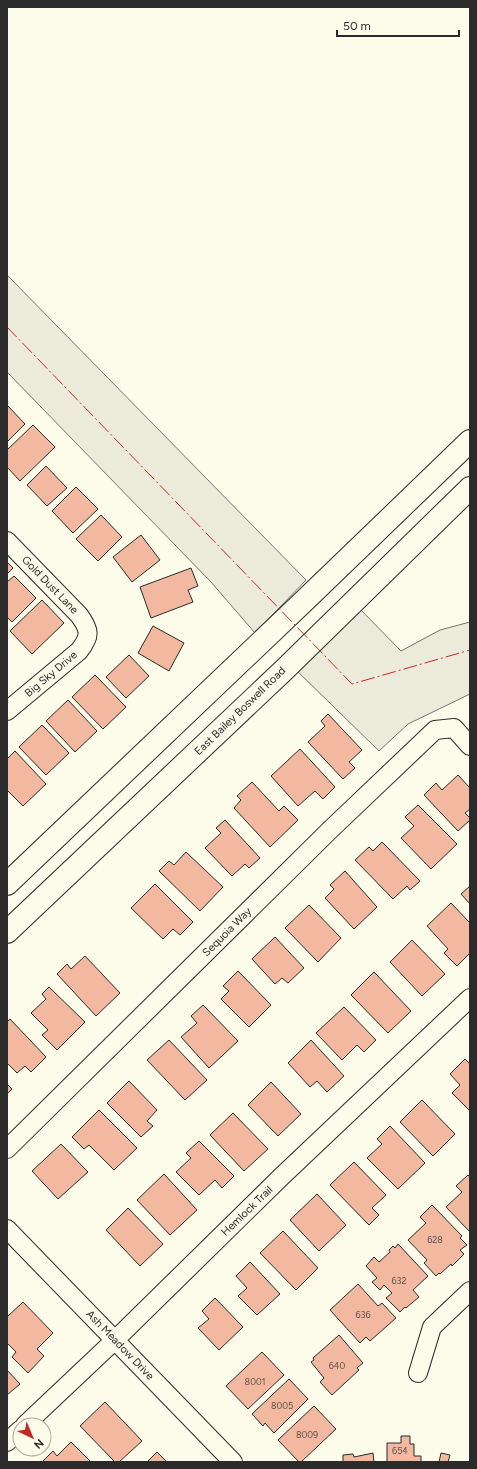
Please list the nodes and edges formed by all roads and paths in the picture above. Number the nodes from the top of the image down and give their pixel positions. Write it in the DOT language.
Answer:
graph roads {
  1 [pos="470,441"];
  2 [pos="470,488"];
  3 [pos="7,541"];
  4 [pos="89,633"];
  5 [pos="7,711"];
  6 [pos="470,746"];
  7 [pos="7,884"];
  8 [pos="7,932"];
  9 [pos="470,998"];
  10 [pos="7,1149"];
  11 [pos="7,1229"];
  12 [pos="470,1291"];
  13 [pos="115,1340"];
  14 [pos="418,1373"];
  15 [pos="33,1417"];
  16 [pos="234,1462"];
  1 -- 7 [label="main road"];
  2 -- 8 [label="main road, East Bailey Boswell Road"];
  3 -- 4 [label="street, Gold Dust Lane"];
  4 -- 5 [label="street, Big Sky Drive"];
  6 -- 10 [label="street, Sequoia Way"];
  9 -- 13 [label="street, Hemlock Trail"];
  11 -- 13 [label="street, Ash Meadow Drive"];
  12 -- 14 [label="street"];
  13 -- 15 [label="street, Hemlock Trail"];
  13 -- 16 [label="street, Ash Meadow Drive"];
}
